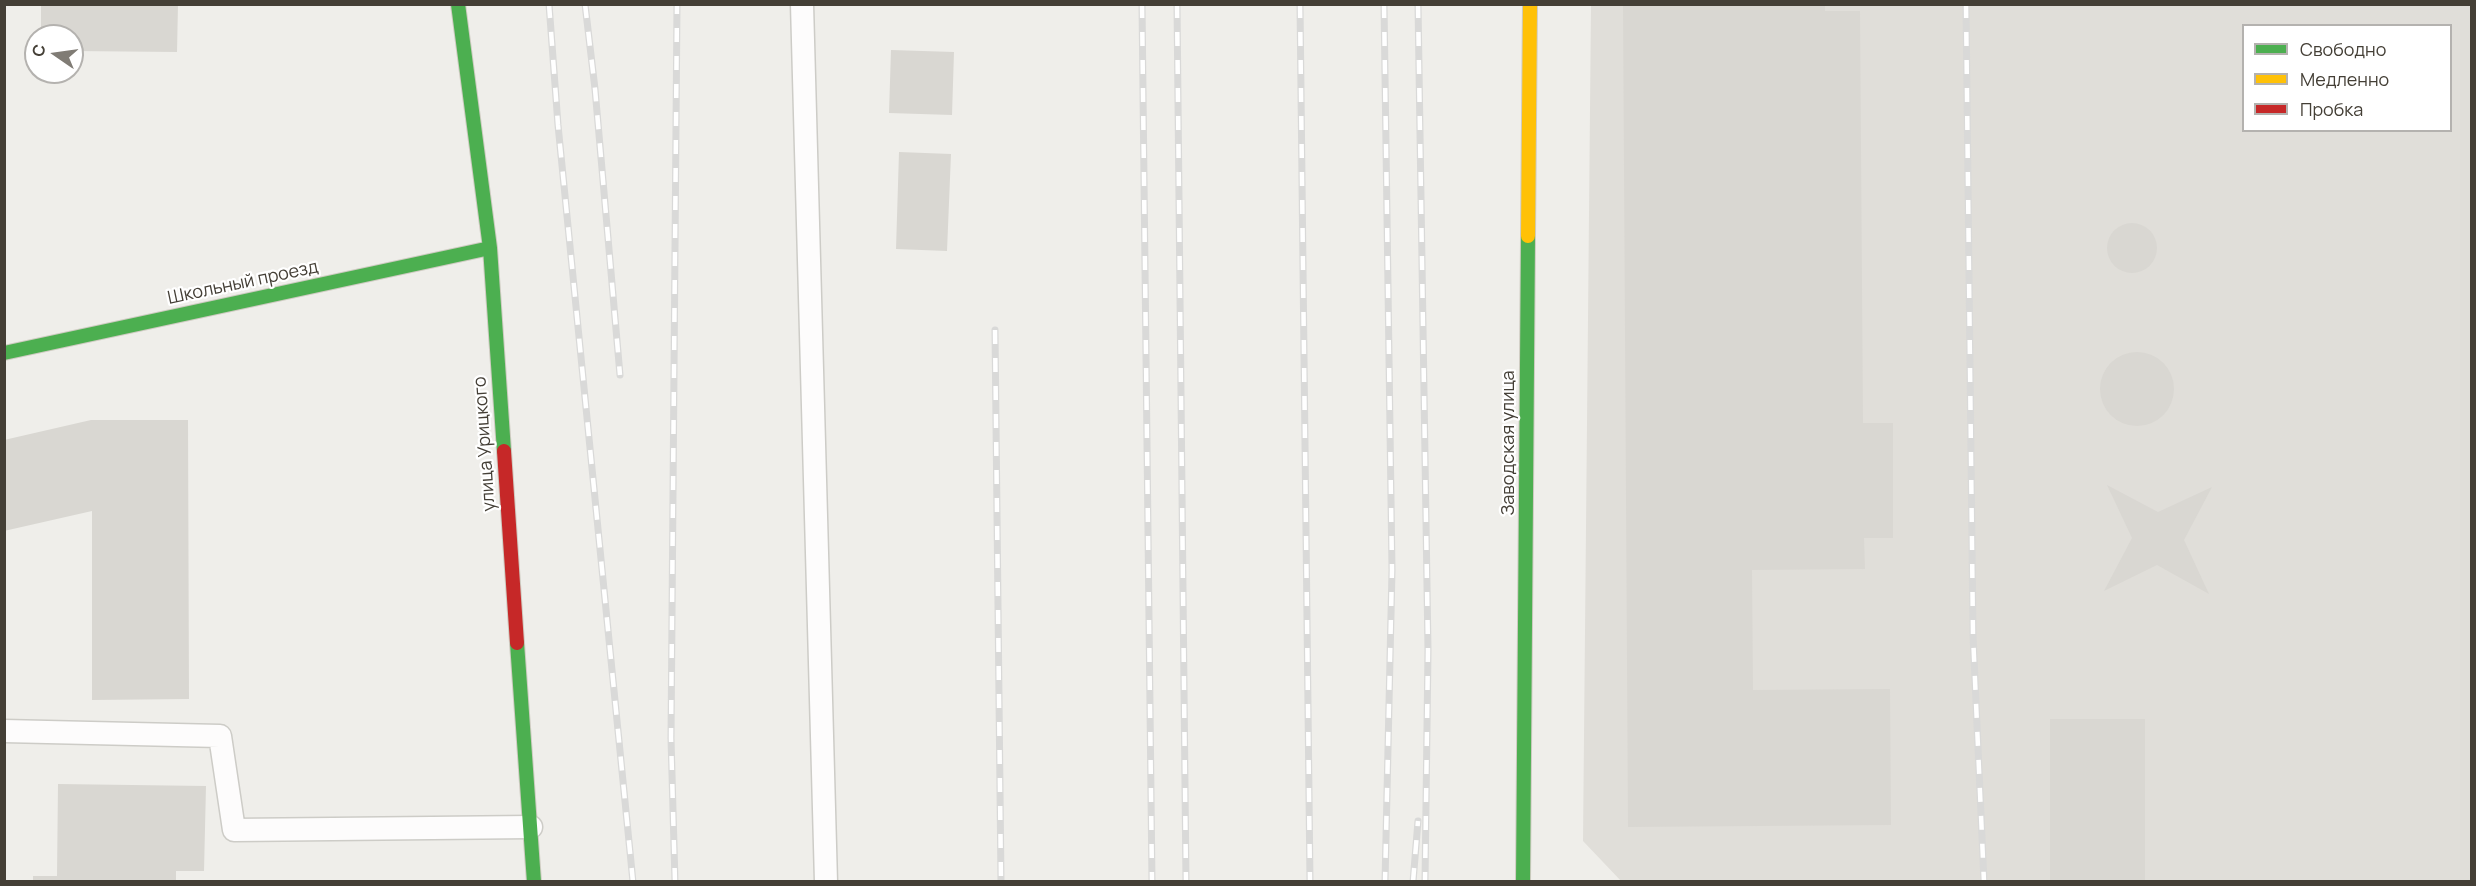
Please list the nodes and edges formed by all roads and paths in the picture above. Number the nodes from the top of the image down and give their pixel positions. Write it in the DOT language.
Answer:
graph roads {
  1 [pos="458,4"];
  2 [pos="802,4"];
  3 [pos="1530,4"];
  4 [pos="490,248"];
  5 [pos="4,352"];
  6 [pos="4,731"];
  7 [pos="531,828"];
  8 [pos="534,882"];
  9 [pos="826,882"];
  10 [pos="1523,882"];
  1 -- 4 [label="street, улица Урицкого"];
  2 -- 9 [label="lane"];
  3 -- 10 [label="street, Заводская улица"];
  4 -- 5 [label="street, Школьный проезд"];
  4 -- 7 [label="street, улица Урицкого"];
  6 -- 7 [label="lane"];
  7 -- 8 [label="street, улица Урицкого"];
}
